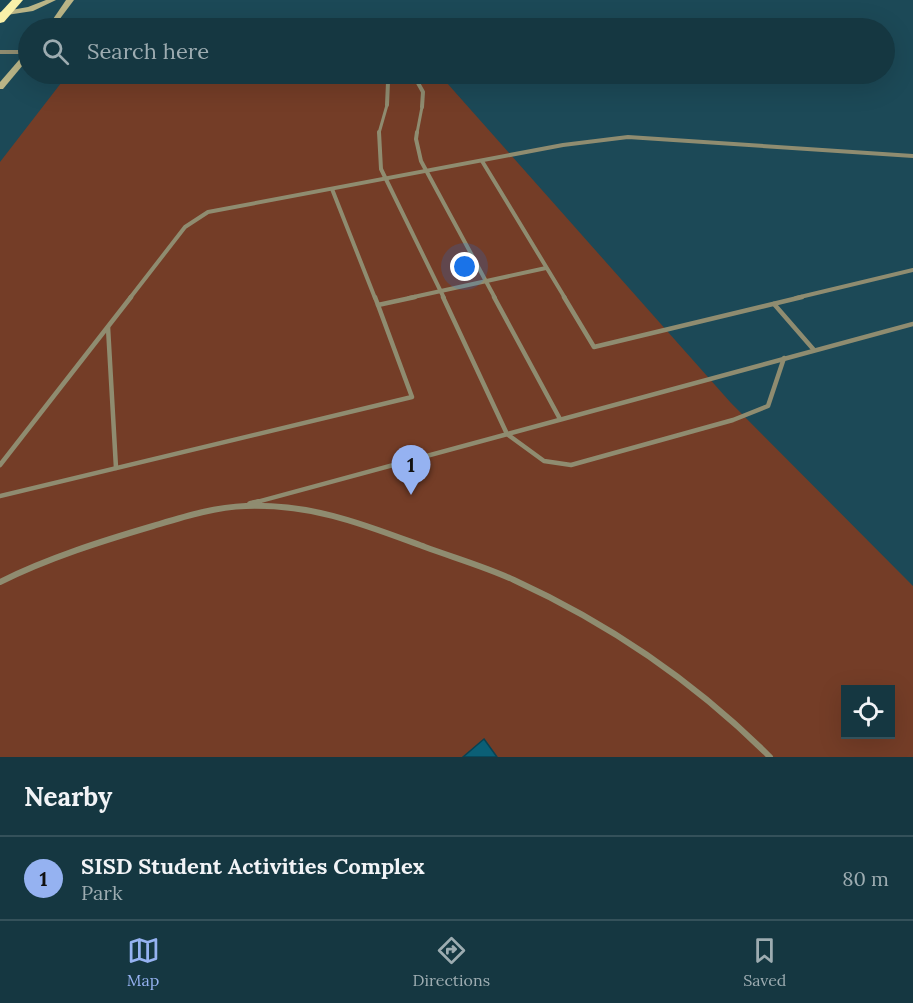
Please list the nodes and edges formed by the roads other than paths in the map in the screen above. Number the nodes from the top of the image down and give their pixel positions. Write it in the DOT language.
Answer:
graph roads {
  1 [pos="18,0"];
  2 [pos="52,0"];
  3 [pos="70,0"];
  4 [pos="0,14"];
  5 [pos="57,18"];
  6 [pos="0,20"];
  7 [pos="0,52"];
  8 [pos="18,55"];
  9 [pos="18,67"];
  10 [pos="388,84"];
  11 [pos="418,84"];
  12 [pos="0,87"];
  13 [pos="387,105"];
  14 [pos="422,107"];
  15 [pos="913,156"];
  16 [pos="482,161"];
  17 [pos="426,171"];
  18 [pos="386,178"];
  19 [pos="332,189"];
  20 [pos="546,268"];
  21 [pos="913,270"];
  22 [pos="484,281"];
  23 [pos="440,291"];
  24 [pos="774,304"];
  25 [pos="378,305"];
  26 [pos="913,324"];
  27 [pos="108,327"];
  28 [pos="814,350"];
  29 [pos="784,358"];
  30 [pos="560,419"];
  31 [pos="507,434"];
  32 [pos="0,465"];
  33 [pos="116,468"];
  34 [pos="0,496"];
  35 [pos="245,506"];
  36 [pos="0,582"];
  37 [pos="770,757"];
  1 -- 6 [label="highway"];
  2 -- 4 [label="main road"];
  3 -- 5 [label="main road"];
  7 -- 8 [label="street"];
  9 -- 12 [label="main road"];
  10 -- 13 [label="street"];
  11 -- 14 [label="street"];
  13 -- 18 [label="lane"];
  14 -- 17 [label="lane"];
  15 -- 16 [label="lane"];
  16 -- 17 [label="lane"];
  16 -- 20 [label="lane"];
  17 -- 18 [label="lane"];
  17 -- 22 [label="lane"];
  18 -- 19 [label="lane"];
  18 -- 23 [label="lane"];
  19 -- 25 [label="lane"];
  19 -- 27 [label="lane"];
  20 -- 22 [label="lane"];
  20 -- 24 [label="lane"];
  21 -- 24 [label="lane"];
  22 -- 23 [label="lane"];
  22 -- 30 [label="lane"];
  23 -- 25 [label="lane"];
  23 -- 31 [label="lane"];
  24 -- 28 [label="lane"];
  25 -- 33 [label="lane"];
  26 -- 28 [label="lane"];
  27 -- 32 [label="lane"];
  27 -- 33 [label="lane"];
  28 -- 29 [label="lane"];
  29 -- 30 [label="lane"];
  29 -- 31 [label="lane"];
  30 -- 31 [label="lane"];
  31 -- 35 [label="lane"];
  33 -- 34 [label="lane"];
  35 -- 36 [label="lane"];
  35 -- 37 [label="lane"];
}
